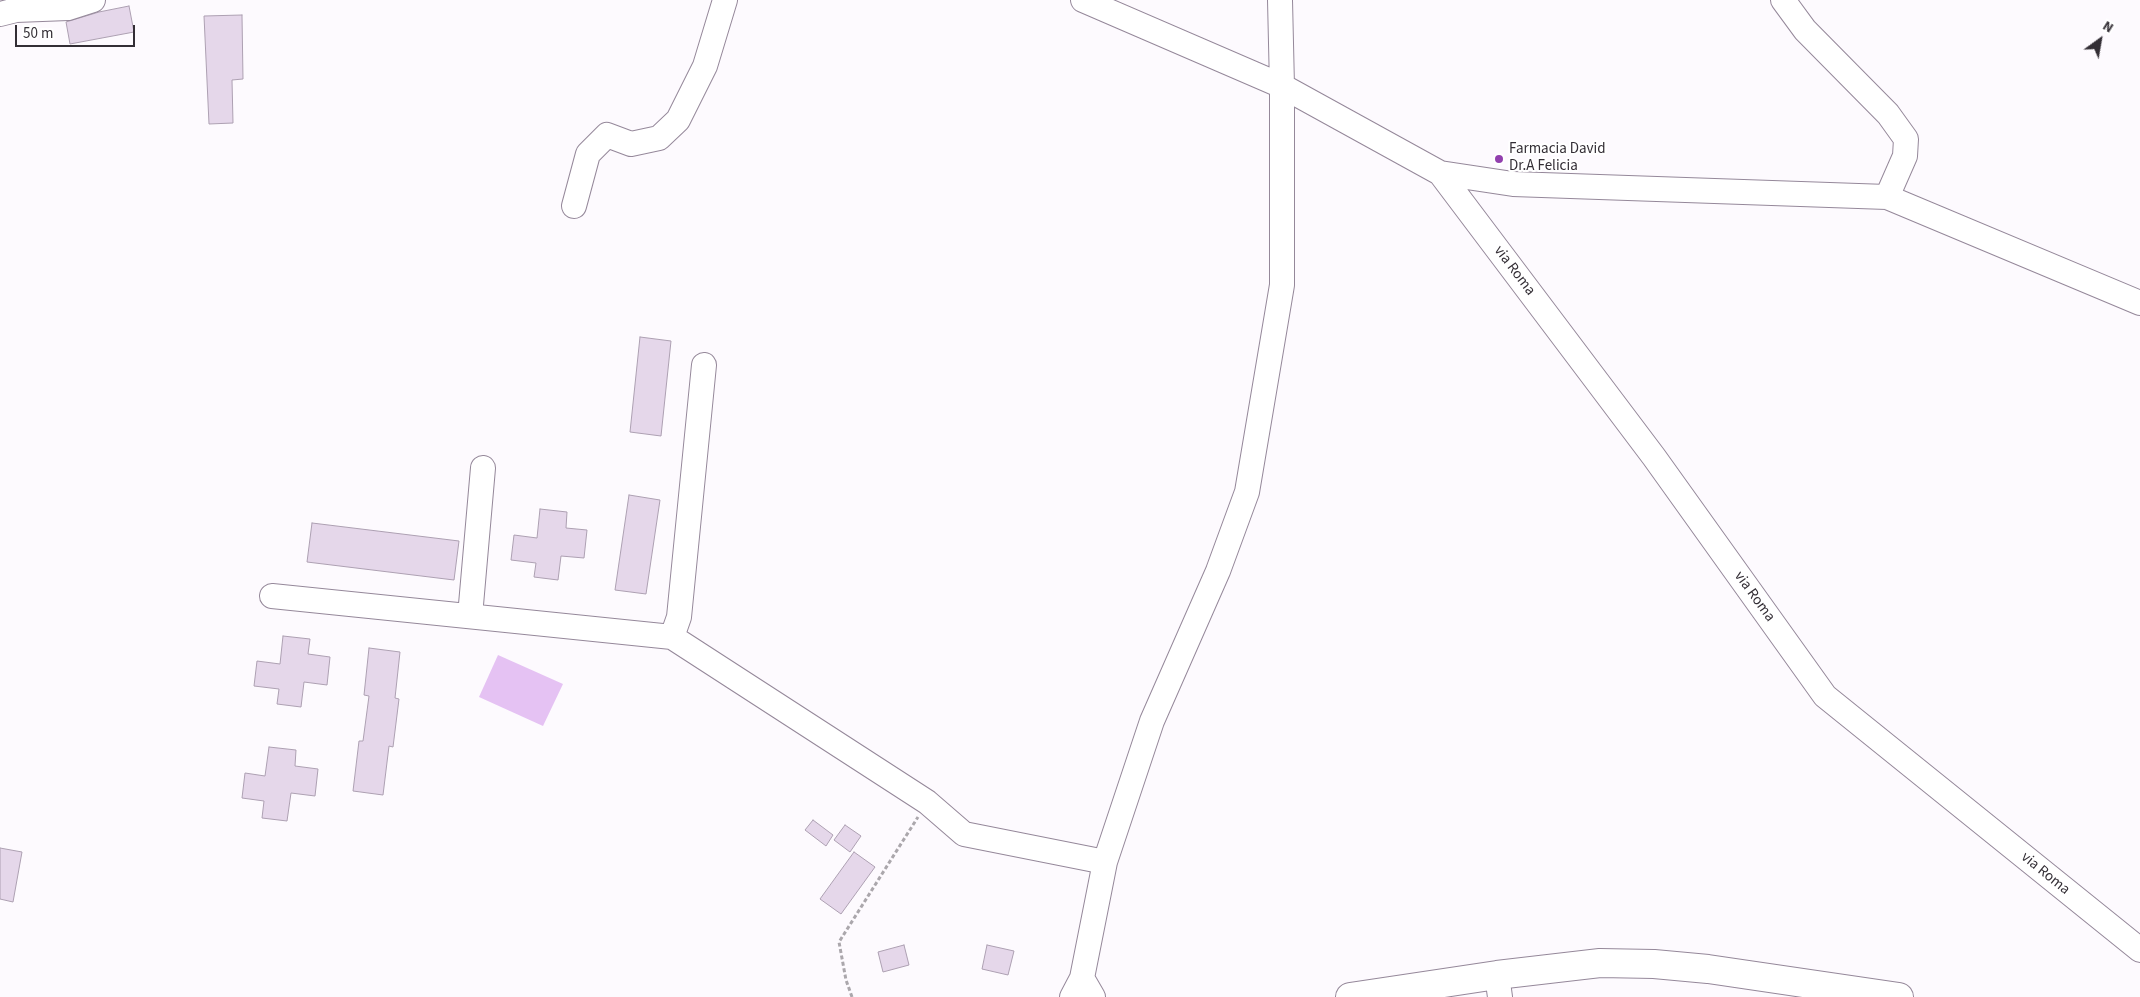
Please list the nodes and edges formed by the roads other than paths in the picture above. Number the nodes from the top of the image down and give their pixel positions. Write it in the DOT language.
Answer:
graph roads {
  1 [pos="93,0"];
  2 [pos="725,0"];
  3 [pos="1083,0"];
  4 [pos="1280,0"];
  5 [pos="1783,0"];
  6 [pos="0,14"];
  7 [pos="1282,86"];
  8 [pos="1440,173"];
  9 [pos="1887,197"];
  10 [pos="574,206"];
  11 [pos="2140,304"];
  12 [pos="704,366"];
  13 [pos="483,468"];
  14 [pos="272,596"];
  15 [pos="470,616"];
  16 [pos="672,637"];
  17 [pos="1105,862"];
  18 [pos="2140,950"];
  19 [pos="1499,986"];
  20 [pos="1082,993"];
  21 [pos="1350,997"];
  22 [pos="1899,997"];
  1 -- 6 [label="street"];
  2 -- 10 [label="street"];
  3 -- 7 [label="street"];
  4 -- 7 [label="street"];
  5 -- 9 [label="street"];
  7 -- 8 [label="street"];
  7 -- 17 [label="street"];
  8 -- 9 [label="street"];
  8 -- 18 [label="street, via Roma"];
  9 -- 11 [label="street"];
  12 -- 16 [label="street"];
  13 -- 15 [label="street"];
  14 -- 15 [label="street"];
  15 -- 16 [label="street"];
  16 -- 17 [label="street"];
  17 -- 20 [label="street"];
  19 -- 21 [label="main road"];
  19 -- 22 [label="main road"];
}
